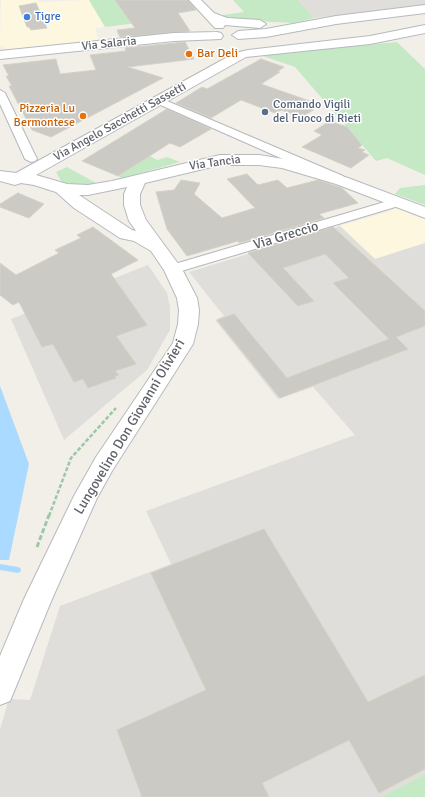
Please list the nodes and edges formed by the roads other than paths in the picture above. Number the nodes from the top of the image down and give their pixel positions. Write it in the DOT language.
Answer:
graph roads {
  1 [pos="195,0"];
  2 [pos="425,10"];
  3 [pos="209,15"];
  4 [pos="311,24"];
  5 [pos="425,29"];
  6 [pos="235,35"];
  7 [pos="217,36"];
  8 [pos="182,37"];
  9 [pos="212,54"];
  10 [pos="0,55"];
  11 [pos="244,55"];
  12 [pos="0,59"];
  13 [pos="0,93"];
  14 [pos="160,101"];
  15 [pos="38,161"];
  16 [pos="0,176"];
  17 [pos="18,178"];
  18 [pos="138,180"];
  19 [pos="342,180"];
  20 [pos="0,188"];
  21 [pos="63,189"];
  22 [pos="100,189"];
  23 [pos="398,202"];
  24 [pos="425,213"];
  25 [pos="138,221"];
  26 [pos="167,260"];
  27 [pos="0,691"];
  1 -- 3 [label="main road"];
  2 -- 4 [label="main road"];
  3 -- 4 [label="main road"];
  3 -- 6 [label="main road"];
  3 -- 8 [label="main road"];
  4 -- 6 [label="main road"];
  5 -- 11 [label="main road"];
  6 -- 7 [label="main road, Via Salaria"];
  6 -- 11 [label="main road"];
  7 -- 8 [label="main road, Via Salaria"];
  7 -- 9 [label="main road, Via Angelo Sacchetti Sassetti"];
  8 -- 10 [label="main road, Via Salaria"];
  9 -- 11 [label="main road, Via Salaria"];
  9 -- 12 [label="main road, Via Salaria"];
  9 -- 15 [label="main road, Via Angelo Sacchetti Sassetti"];
  11 -- 14 [label="main road, Via Angelo Sacchetti Sassetti"];
  13 -- 15 [label="street"];
  14 -- 15 [label="main road, Via Angelo Sacchetti Sassetti"];
  14 -- 19 [label="street"];
  15 -- 16 [label="main road, Via Angelo Sacchetti Sassetti"];
  15 -- 17 [label="main road, Via Angelo Sacchetti Sassetti"];
  15 -- 21 [label="main road, Lungovelino Don Giovanni Olivieri"];
  16 -- 17 [label="main road, Via Tancia"];
  17 -- 20 [label="main road, Via Angelo Sacchetti Sassetti"];
  17 -- 21 [label="main road, Via Tancia"];
  18 -- 19 [label="main road, Via Tancia"];
  18 -- 22 [label="main road, Via Tancia"];
  18 -- 25 [label="main road, Lungovelino Don Giovanni Olivieri"];
  19 -- 23 [label="main road, Via Tancia"];
  21 -- 22 [label="main road, Via Tancia"];
  21 -- 26 [label="main road, Lungovelino Don Giovanni Olivieri"];
  22 -- 25 [label="main road, Lungovelino Don Giovanni Olivieri"];
  23 -- 24 [label="main road, Via Tancia"];
  23 -- 26 [label="street, Via Greccio"];
  25 -- 26 [label="main road, Lungovelino Don Giovanni Olivieri"];
  26 -- 27 [label="main road, Lungovelino Don Giovanni Olivieri"];
}
